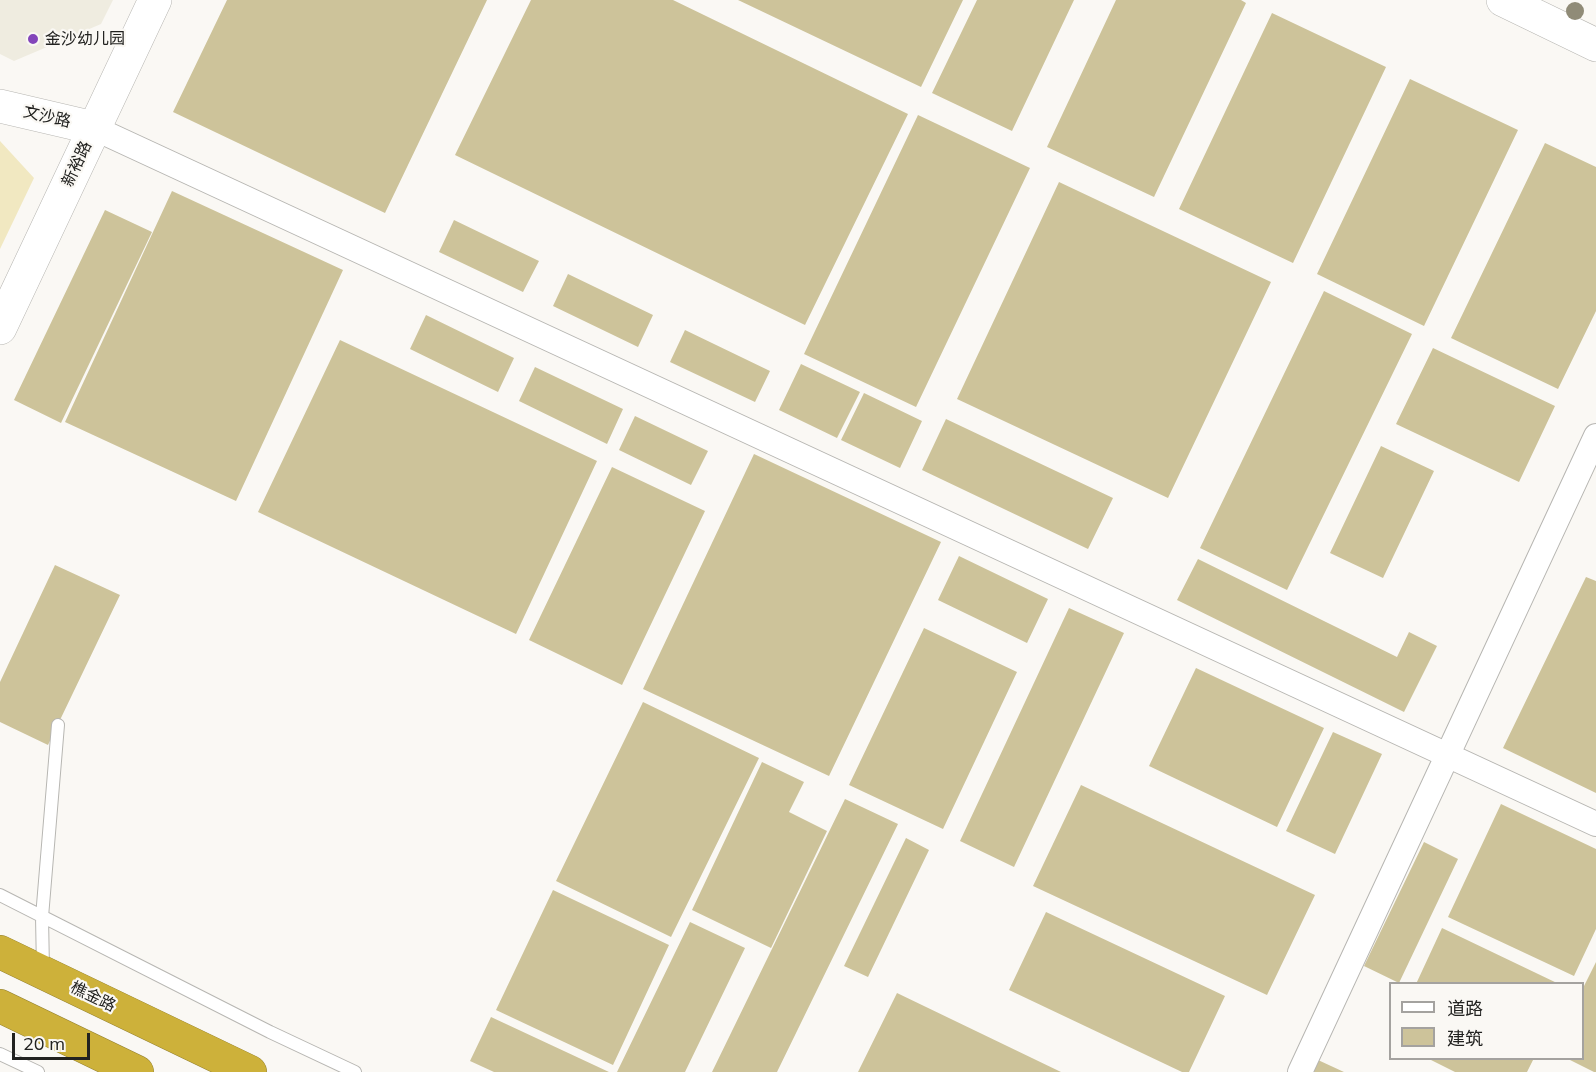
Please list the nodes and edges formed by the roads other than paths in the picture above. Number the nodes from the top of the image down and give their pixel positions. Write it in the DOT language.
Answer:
graph roads {
  1 [pos="155,0"];
  2 [pos="1503,0"];
  3 [pos="1596,45"];
  4 [pos="0,106"];
  5 [pos="94,128"];
  6 [pos="0,328"];
  7 [pos="1596,436"];
  8 [pos="57,726"];
  9 [pos="1447,753"];
  10 [pos="1596,824"];
  11 [pos="0,896"];
  12 [pos="42,917"];
  13 [pos="0,952"];
  14 [pos="43,973"];
  15 [pos="0,1006"];
  16 [pos="0,1054"];
  17 [pos="38,1072"];
  18 [pos="137,1072"];
  19 [pos="250,1072"];
  20 [pos="356,1072"];
  21 [pos="1300,1072"];
  1 -- 5 [label="street, 新裕路"];
  2 -- 3 [label="street"];
  4 -- 5 [label="street, 文沙路"];
  5 -- 6 [label="street, 新裕路"];
  5 -- 9 [label="street"];
  7 -- 9 [label="street"];
  8 -- 12 [label="lane"];
  9 -- 10 [label="street"];
  9 -- 21 [label="street"];
  11 -- 12 [label="lane"];
  12 -- 14 [label="lane"];
  12 -- 20 [label="lane"];
  13 -- 14 [label="highway, 樵金路"];
  14 -- 19 [label="highway, 樵金路"];
  15 -- 18 [label="highway"];
  16 -- 17 [label="lane"];
}
